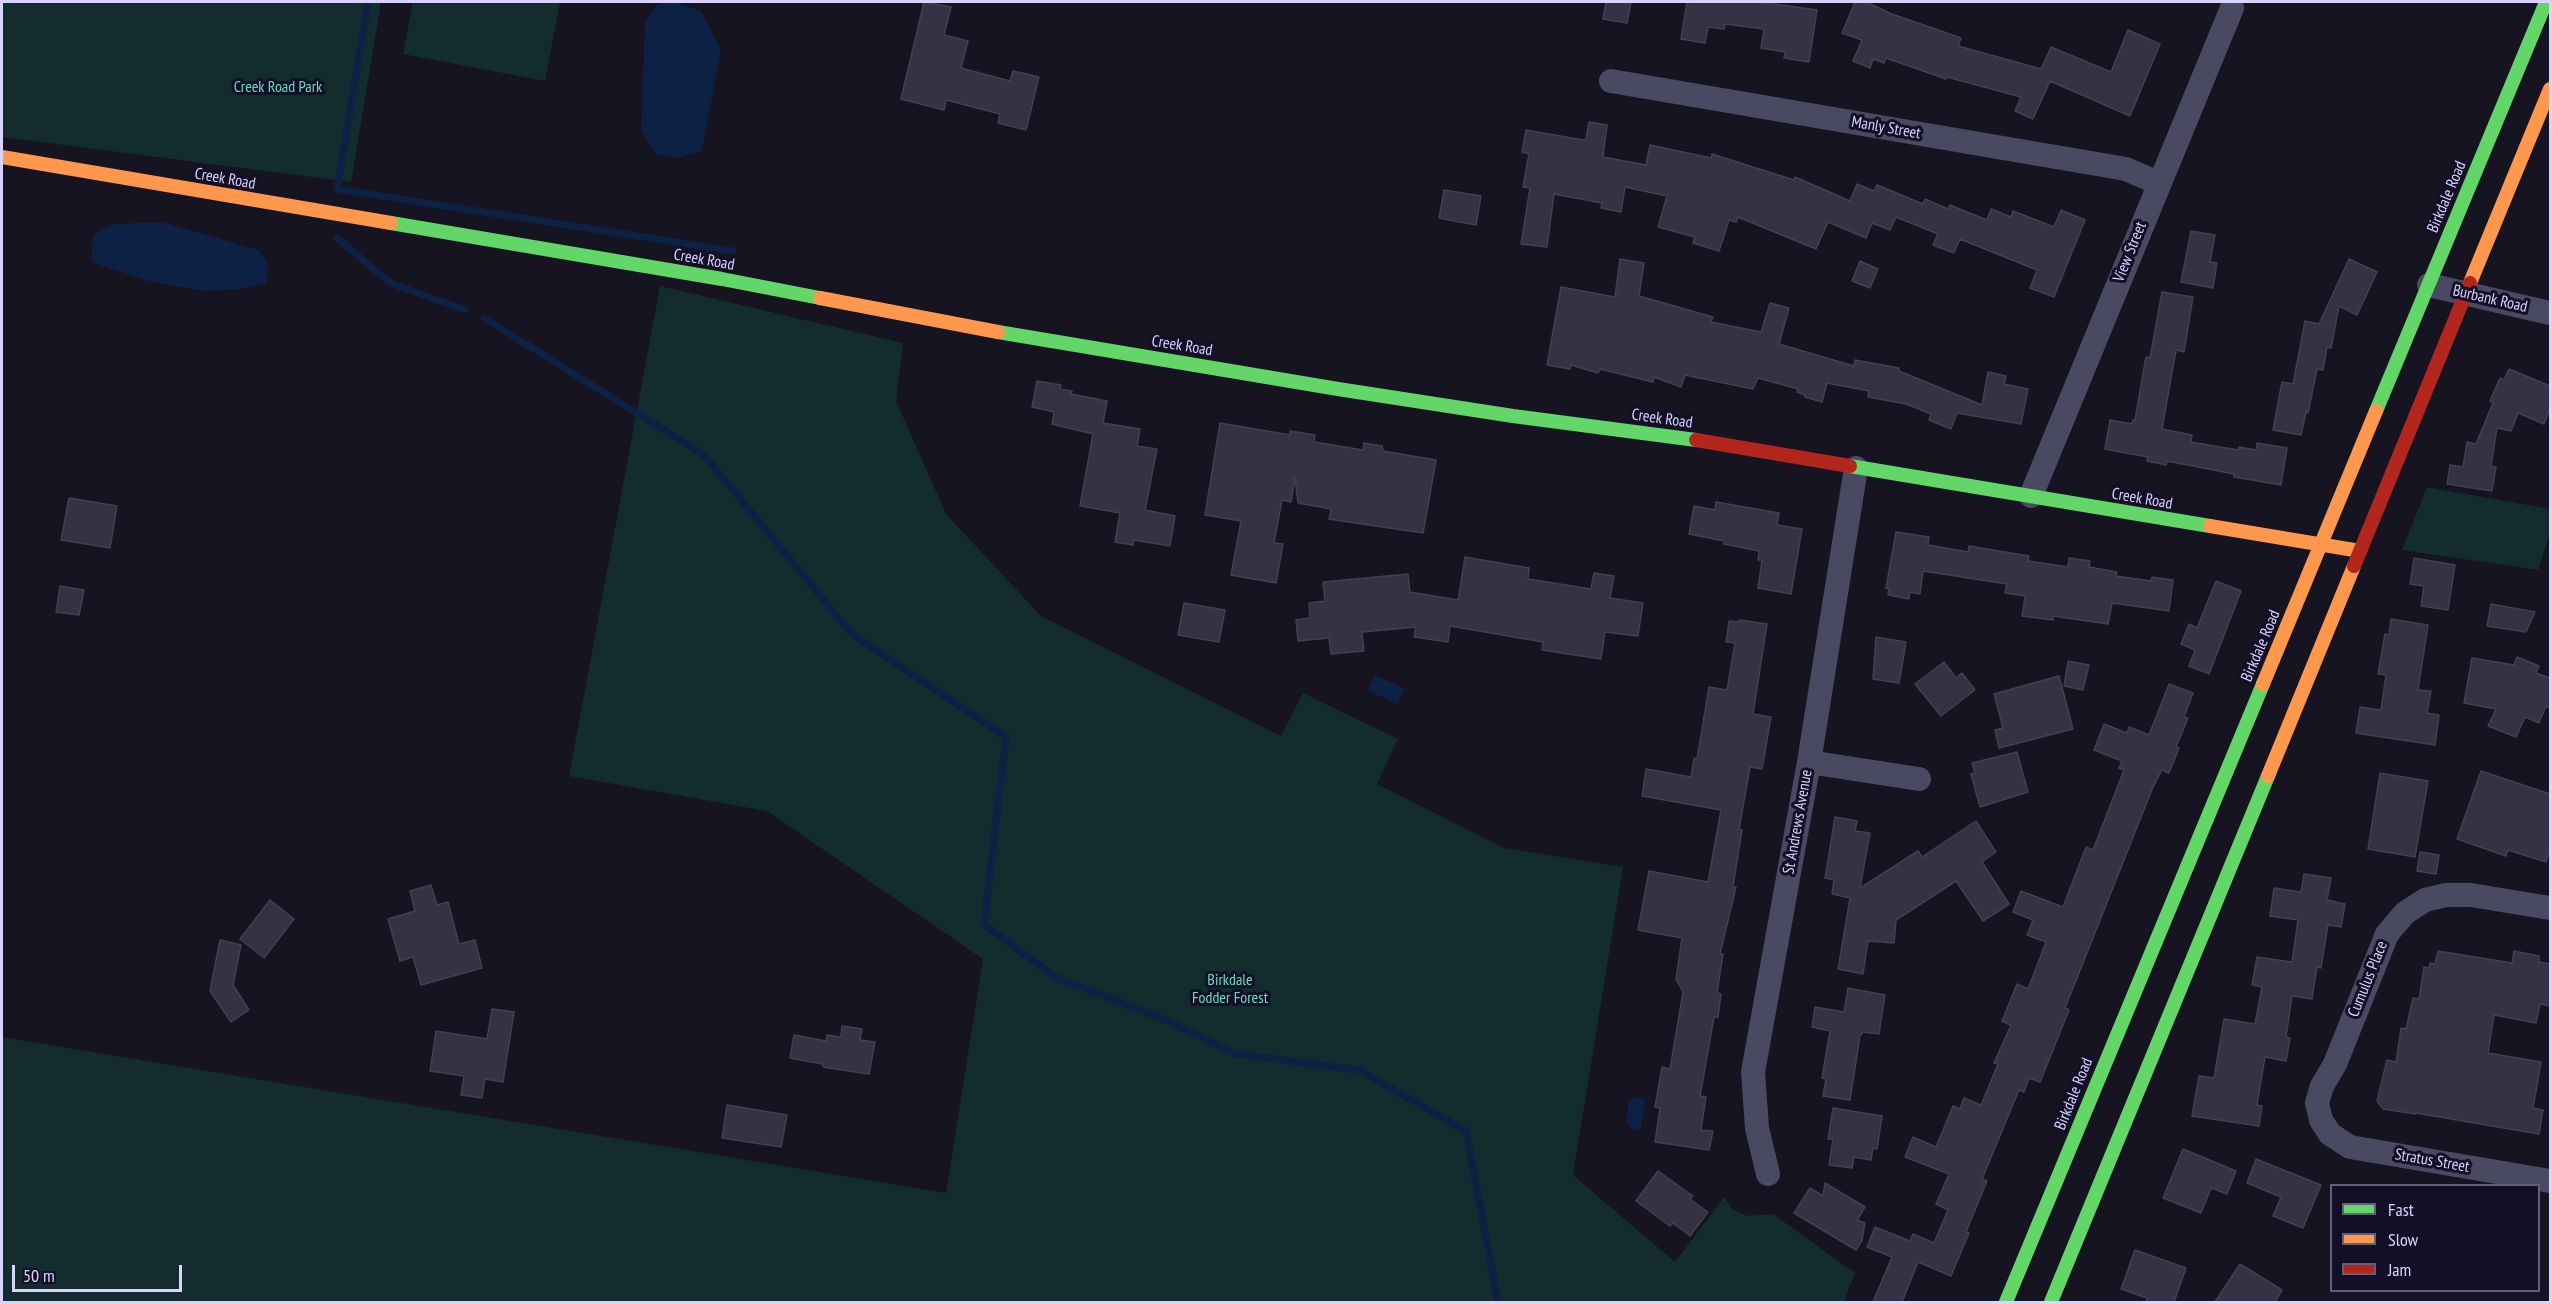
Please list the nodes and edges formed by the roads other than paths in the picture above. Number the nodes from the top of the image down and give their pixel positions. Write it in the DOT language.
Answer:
graph roads {
  1 [pos="2546,2"];
  2 [pos="2232,8"];
  3 [pos="1611,81"];
  4 [pos="2550,89"];
  5 [pos="2,157"];
  6 [pos="2158,183"];
  7 [pos="2428,285"];
  8 [pos="2466,293"];
  9 [pos="2550,313"];
  10 [pos="1856,468"];
  11 [pos="2031,496"];
  12 [pos="2320,546"];
  13 [pos="2360,551"];
  14 [pos="1809,762"];
  15 [pos="1919,779"];
  16 [pos="2550,908"];
  17 [pos="2350,1147"];
  18 [pos="1768,1174"];
  19 [pos="2550,1181"];
  20 [pos="2006,1302"];
  21 [pos="2051,1302"];
  1 -- 7 [label="main road, Birkdale Road"];
  2 -- 6 [label="street, View Street"];
  3 -- 6 [label="street, Manly Street"];
  4 -- 8 [label="main road"];
  5 -- 10 [label="main road, Creek Road"];
  6 -- 11 [label="street, View Street"];
  7 -- 8 [label="street, Burbank Road"];
  7 -- 12 [label="main road, Birkdale Road"];
  8 -- 9 [label="street, Burbank Road"];
  8 -- 13 [label="main road"];
  10 -- 11 [label="main road, Creek Road"];
  10 -- 14 [label="street, St Andrews Avenue"];
  11 -- 12 [label="main road, Creek Road"];
  12 -- 13 [label="main road, Creek Road"];
  12 -- 20 [label="main road, Birkdale Road"];
  13 -- 21 [label="main road"];
  14 -- 15 [label="street"];
  14 -- 18 [label="street, St Andrews Avenue"];
  16 -- 17 [label="street, Cumulus Place"];
  17 -- 19 [label="street, Stratus Street"];
}
